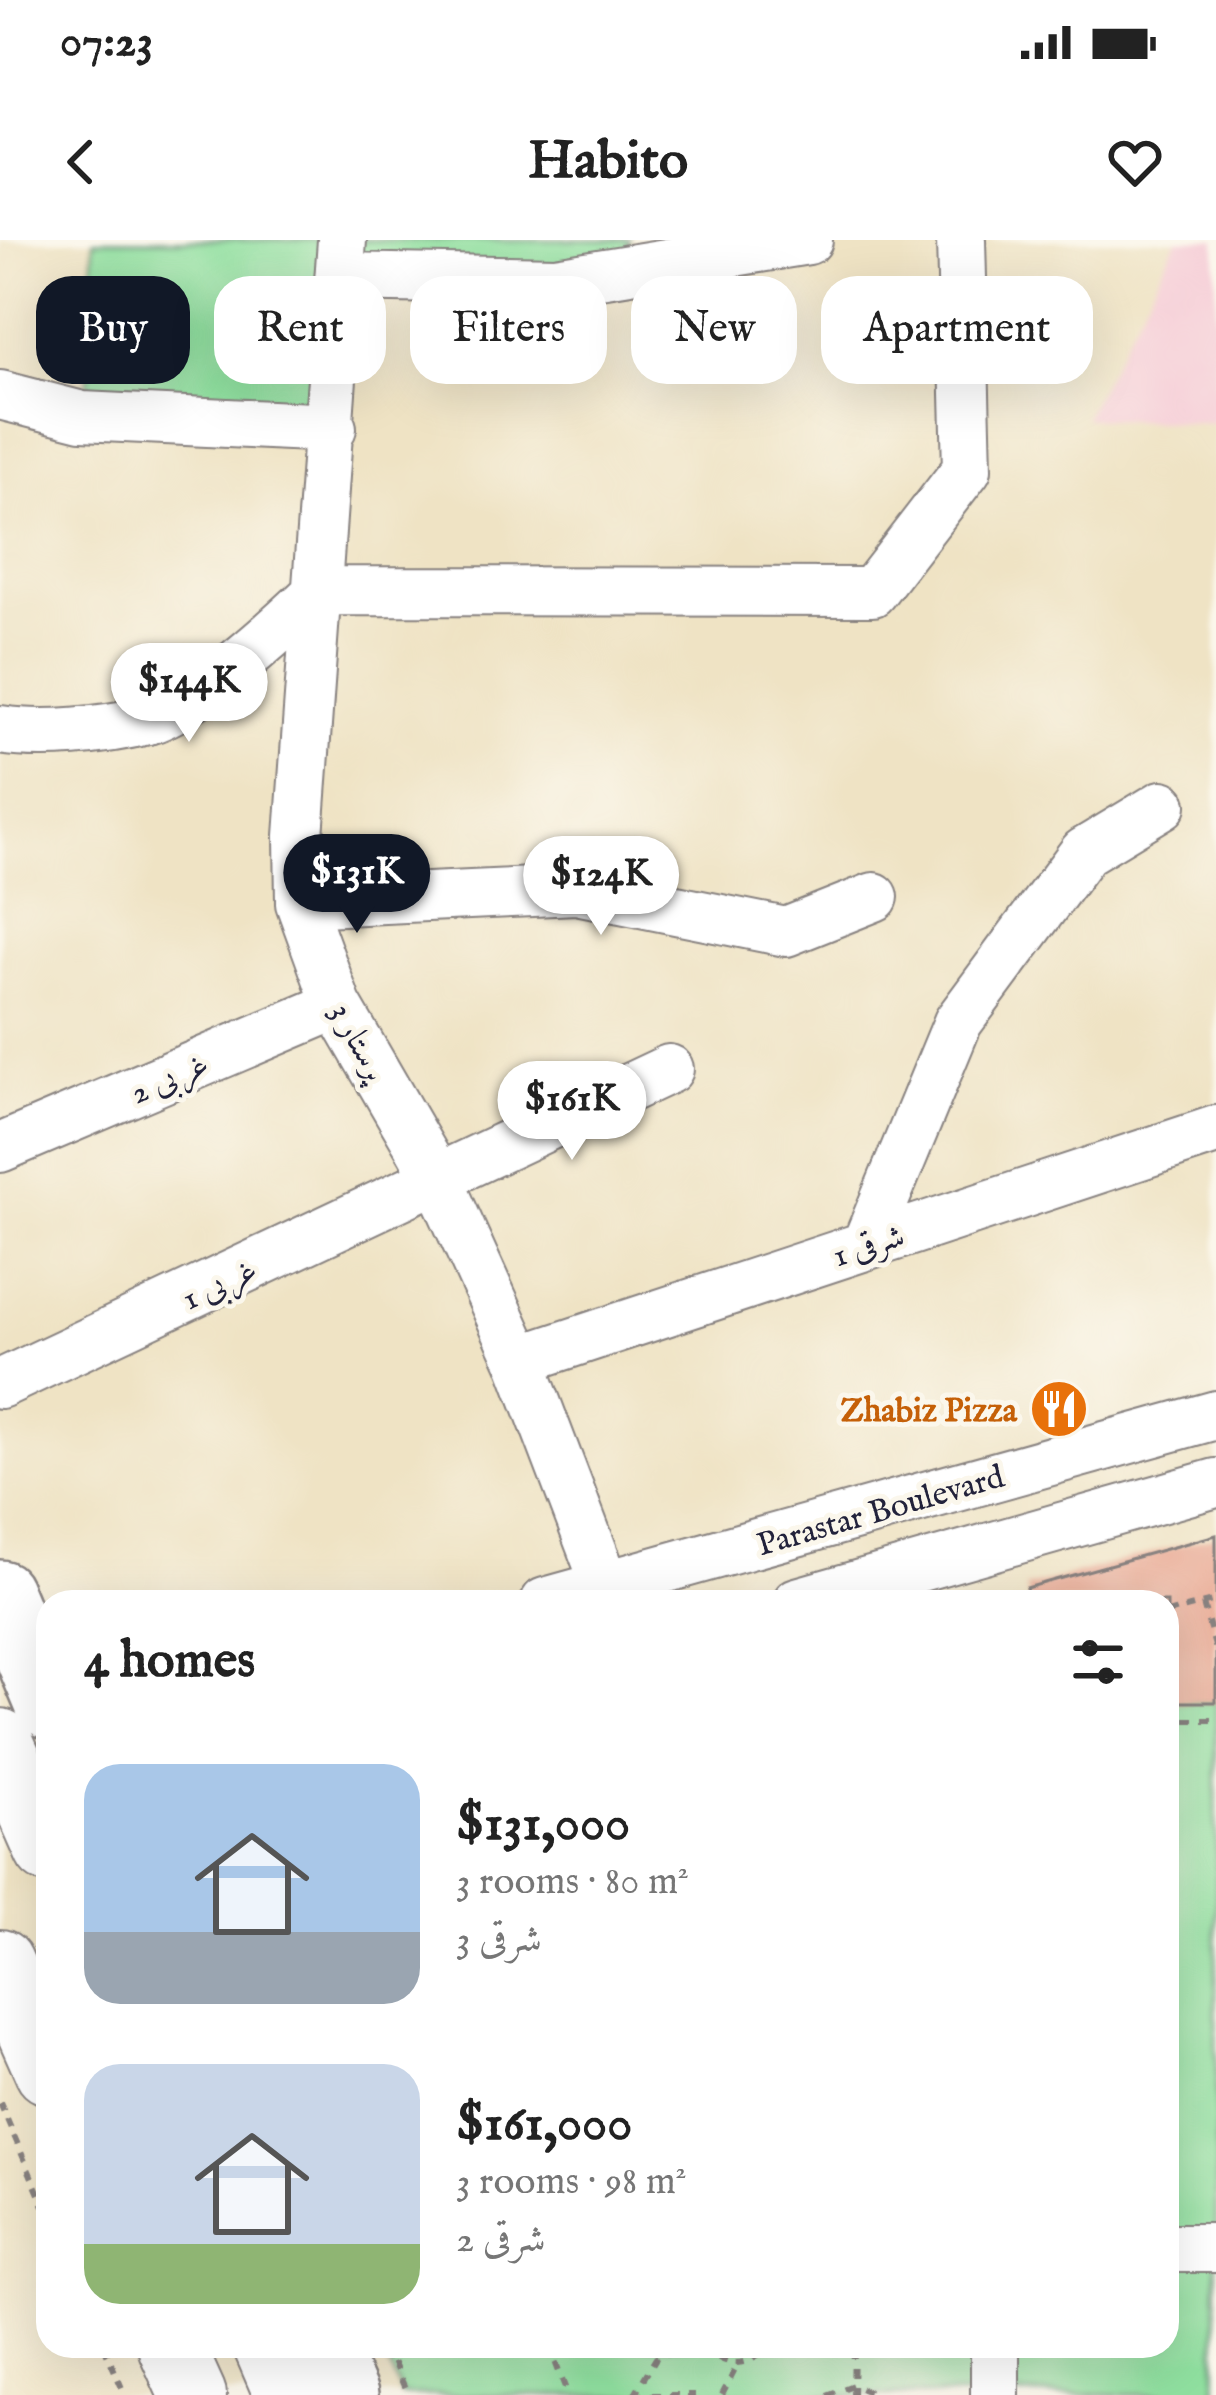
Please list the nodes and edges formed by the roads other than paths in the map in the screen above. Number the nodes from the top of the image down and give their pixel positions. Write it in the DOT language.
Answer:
graph roads {
  1 [pos="808,240"];
  2 [pos="961,240"];
  3 [pos="633,254"];
  4 [pos="341,258"];
  5 [pos="0,394"];
  6 [pos="332,428"];
  7 [pos="319,592"];
  8 [pos="0,730"];
  9 [pos="1162,805"];
  10 [pos="874,897"];
  11 [pos="300,903"];
  12 [pos="338,1005"];
  13 [pos="669,1069"];
  14 [pos="1216,1130"];
  15 [pos="0,1148"];
  16 [pos="439,1181"];
  17 [pos="866,1245"];
  18 [pos="520,1360"];
  19 [pos="0,1384"];
  20 [pos="1216,1415"];
  21 [pos="1216,1483"];
  22 [pos="606,1586"];
  23 [pos="590,1590"];
  24 [pos="839,1590"];
  25 [pos="24,1633"];
  26 [pos="36,1670"];
  27 [pos="0,1742"];
  28 [pos="36,1823"];
  29 [pos="1179,2248"];
  30 [pos="1216,2248"];
  31 [pos="176,2358"];
  32 [pos="272,2358"];
  33 [pos="329,2358"];
  34 [pos="995,2358"];
  35 [pos="193,2395"];
  36 [pos="288,2395"];
  37 [pos="346,2395"];
  38 [pos="995,2395"];
  1 -- 3 [label="street"];
  2 -- 7 [label="street"];
  3 -- 4 [label="street"];
  4 -- 6 [label="street, پرستار 3"];
  5 -- 6 [label="street"];
  6 -- 7 [label="street, پرستار 3"];
  7 -- 8 [label="street"];
  7 -- 11 [label="street, پرستار 3"];
  9 -- 17 [label="street"];
  10 -- 11 [label="street"];
  11 -- 12 [label="street, پرستار 3"];
  12 -- 15 [label="street, غربی 2"];
  12 -- 16 [label="street, پرستار 3"];
  13 -- 16 [label="street, غربی 1"];
  14 -- 17 [label="street, شرقی 1"];
  16 -- 18 [label="street, پرستار 3"];
  16 -- 19 [label="street, غربی 1"];
  17 -- 18 [label="street, شرقی 1"];
  18 -- 22 [label="street, پرستار 3"];
  20 -- 22 [label="street, Parastar Boulevard"];
  21 -- 24 [label="street, Parastar Boulevard"];
  22 -- 23 [label="street, Parastar Boulevard"];
  25 -- 26 [label="main road"];
  27 -- 28 [label="highway"];
  29 -- 30 [label="street"];
  31 -- 35 [label="highway"];
  32 -- 36 [label="highway"];
  33 -- 37 [label="main road"];
  34 -- 38 [label="street"];
}
